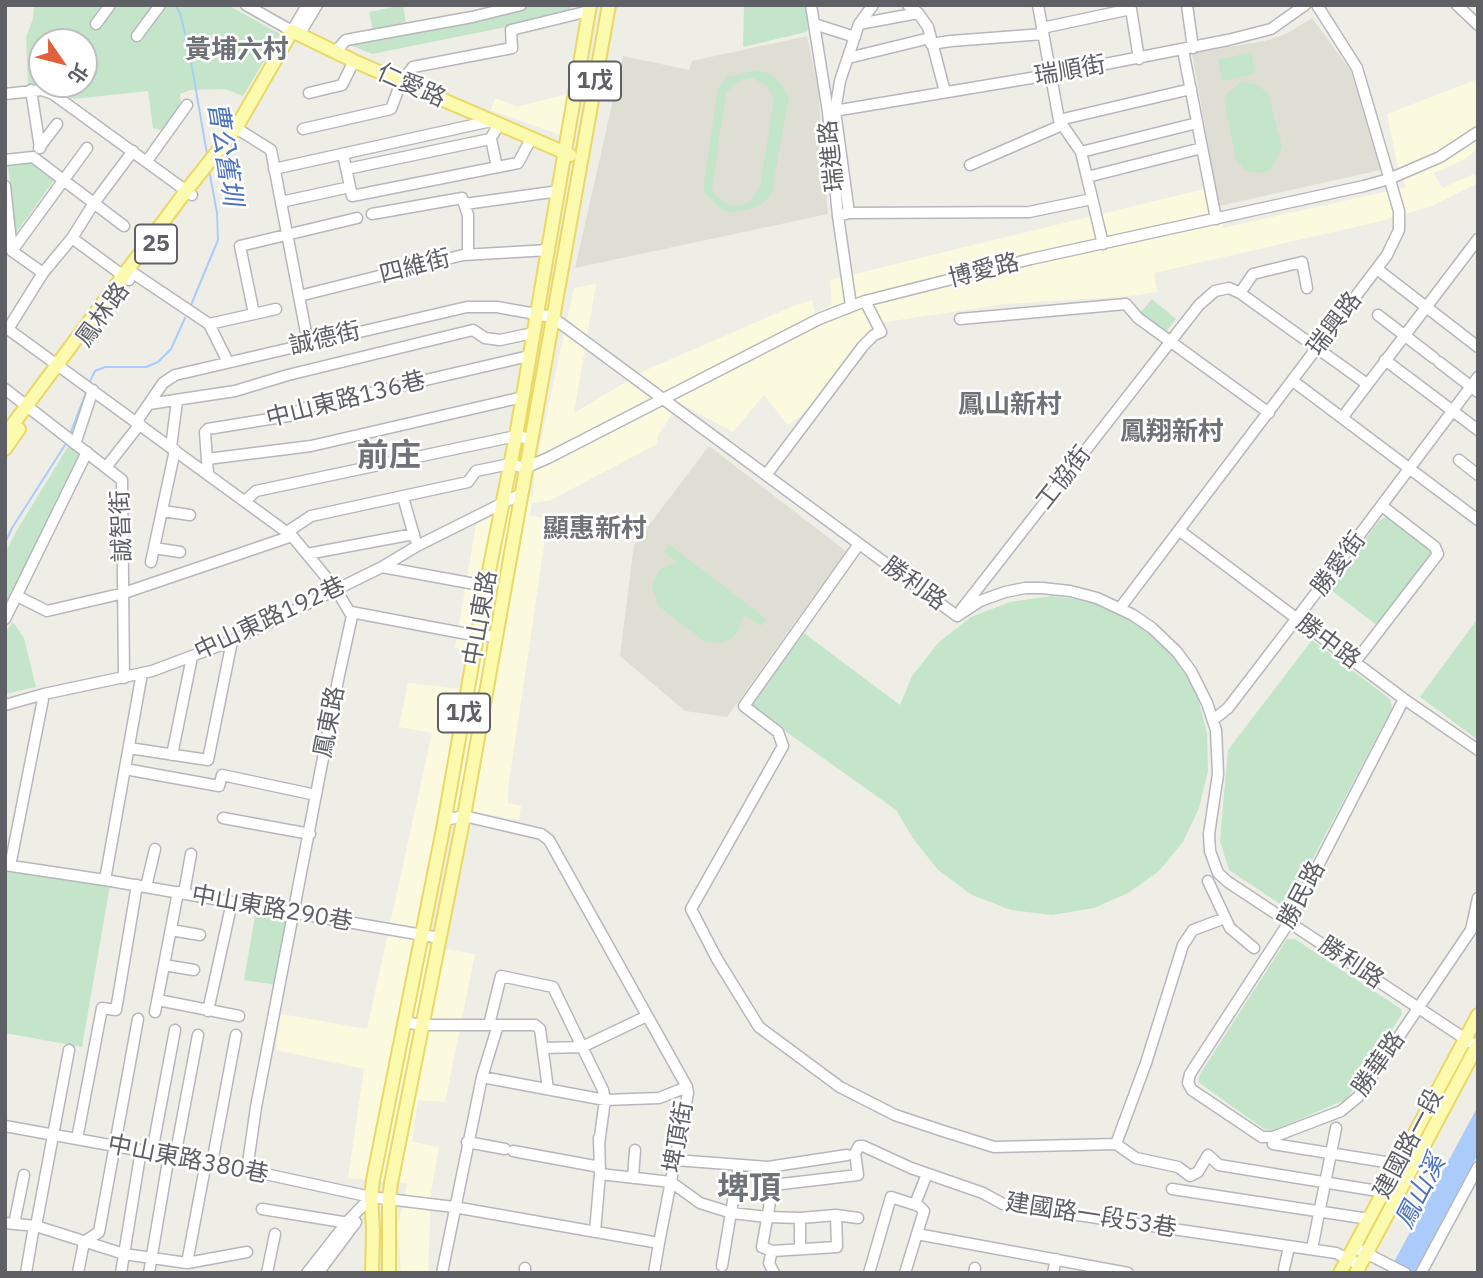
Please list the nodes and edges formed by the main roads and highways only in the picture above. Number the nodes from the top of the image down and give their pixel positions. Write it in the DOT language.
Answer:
graph roads {
  1 [pos="608,5"];
  2 [pos="589,8"];
  3 [pos="295,33"];
  4 [pos="564,153"];
  5 [pos="581,157"];
  6 [pos="29,407"];
  7 [pos="5,435"];
  8 [pos="5,449"];
  9 [pos="1478,1015"];
  10 [pos="1473,1043"];
  11 [pos="1361,1263"];
  12 [pos="372,1273"];
  13 [pos="389,1273"];
  14 [pos="1340,1273"];
  1 -- 5 [label="main road, 中山東路 / 1戊"];
  2 -- 4 [label="main road, 中山東路 / 1戊"];
  3 -- 4 [label="main road, 仁愛路"];
  3 -- 6 [label="main road, 鳳林路 / 25"];
  4 -- 5 [label="main road, 仁愛路"];
  4 -- 12 [label="main road, 中山東路 / 1戊"];
  5 -- 13 [label="main road, 中山東路 / 1戊"];
  6 -- 7 [label="main road, 鳳林路 / 25"];
  6 -- 8 [label="main road, 鳳林路 / 25"];
  9 -- 10 [label="main road, 建國路一段"];
  10 -- 11 [label="main road, 建國路一段"];
  10 -- 14 [label="main road, 建國路一段"];
}
